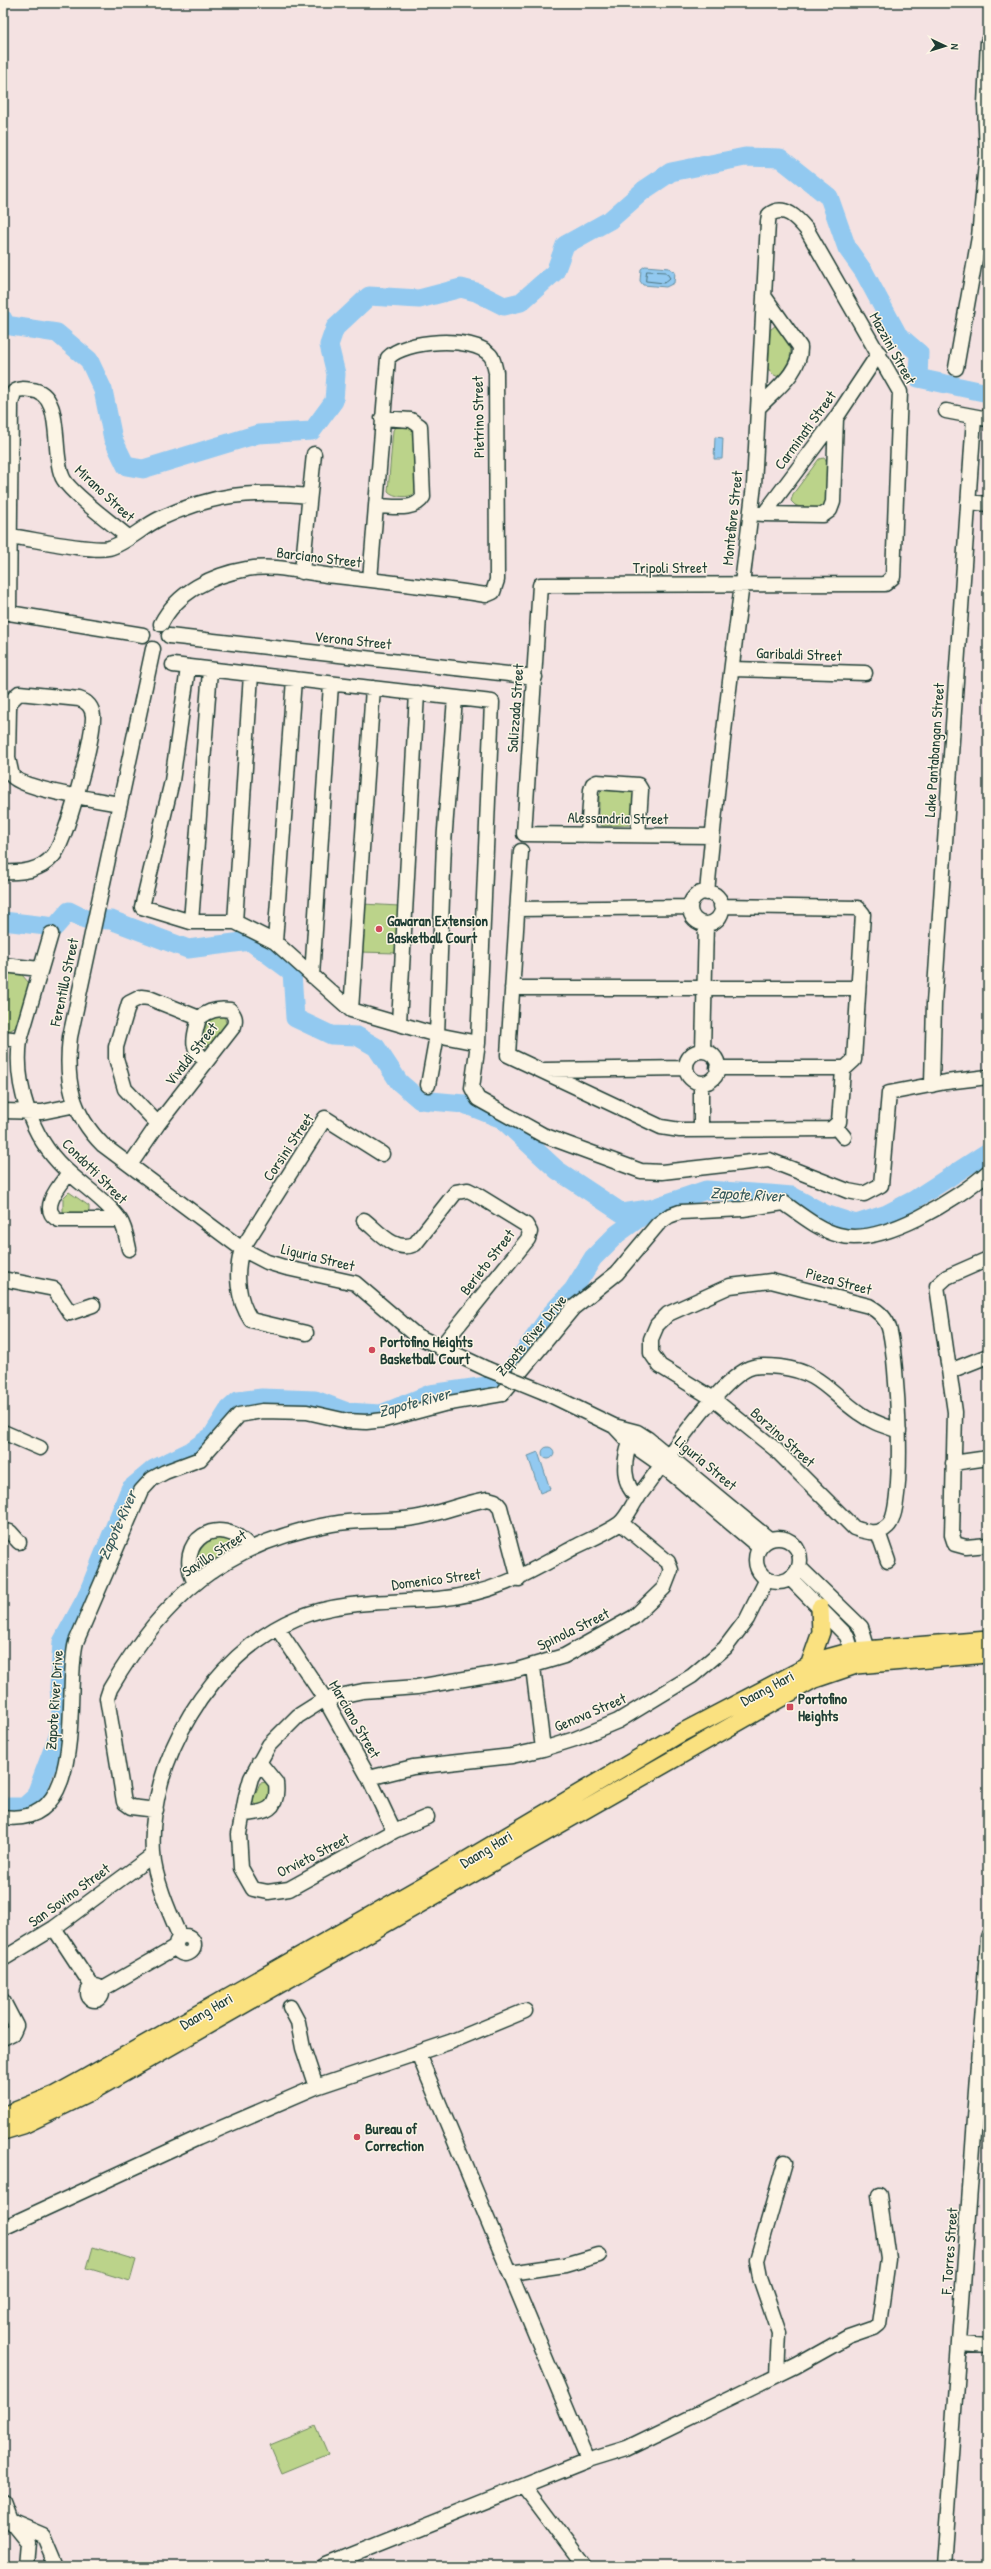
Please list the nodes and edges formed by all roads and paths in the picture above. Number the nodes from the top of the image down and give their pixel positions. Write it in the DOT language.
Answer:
graph roads {
  1 [pos="988,40"];
  2 [pos="987,153"];
  3 [pos="780,211"];
  4 [pos="764,296"];
  5 [pos="879,353"];
  6 [pos="956,368"];
  7 [pos="759,407"];
  8 [pos="946,411"];
  9 [pos="382,418"];
  10 [pos="836,418"];
  11 [pos="981,418"];
  12 [pos="314,454"];
  13 [pos="310,496"];
  14 [pos="968,502"];
  15 [pos="988,504"];
  16 [pos="376,506"];
  17 [pos="757,514"];
  18 [pos="10,536"];
  19 [pos="128,537"];
  20 [pos="302,572"];
  21 [pos="893,577"];
  22 [pos="370,580"];
  23 [pos="742,584"];
  24 [pos="540,585"];
  25 [pos="493,592"];
  26 [pos="6,612"];
  27 [pos="160,624"];
  28 [pos="143,635"];
  29 [pos="169,636"];
  30 [pos="153,649"];
  31 [pos="173,665"];
  32 [pos="188,668"];
  33 [pos="732,669"];
  34 [pos="210,670"];
  35 [pos="865,673"];
  36 [pos="251,674"];
  37 [pos="535,677"];
  38 [pos="294,679"];
  39 [pos="331,684"];
  40 [pos="373,688"];
  41 [pos="417,693"];
  42 [pos="455,698"];
  43 [pos="76,795"];
  44 [pos="120,804"];
  45 [pos="524,834"];
  46 [pos="588,834"];
  47 [pos="638,835"];
  48 [pos="712,836"];
  49 [pos="521,850"];
  50 [pos="3,872"];
  51 [pos="707,893"];
  52 [pos="721,906"];
  53 [pos="690,907"];
  54 [pos="518,909"];
  55 [pos="191,922"];
  56 [pos="235,922"];
  57 [pos="706,924"];
  58 [pos="51,934"];
  59 [pos="275,942"];
  60 [pos="3,965"];
  61 [pos="40,969"];
  62 [pos="312,976"];
  63 [pos="512,988"];
  64 [pos="704,988"];
  65 [pos="858,988"];
  66 [pos="351,1010"];
  67 [pos="199,1018"];
  68 [pos="399,1023"];
  69 [pos="437,1035"];
  70 [pos="3,1038"];
  71 [pos="20,1040"];
  72 [pos="478,1043"];
  73 [pos="703,1051"];
  74 [pos="206,1061"];
  75 [pos="686,1068"];
  76 [pos="717,1068"];
  77 [pos="845,1068"];
  78 [pos="564,1075"];
  79 [pos="988,1077"];
  80 [pos="701,1083"];
  81 [pos="428,1085"];
  82 [pos="932,1085"];
  83 [pos="76,1105"];
  84 [pos="3,1111"];
  85 [pos="30,1112"];
  86 [pos="158,1124"];
  87 [pos="835,1126"];
  88 [pos="701,1130"];
  89 [pos="844,1137"];
  90 [pos="382,1154"];
  91 [pos="130,1166"];
  92 [pos="988,1172"];
  93 [pos="69,1173"];
  94 [pos="120,1220"];
  95 [pos="364,1220"];
  96 [pos="129,1249"];
  97 [pos="242,1249"];
  98 [pos="988,1259"];
  99 [pos="3,1279"];
  100 [pos="93,1305"];
  101 [pos="306,1333"];
  102 [pos="651,1339"];
  103 [pos="440,1348"];
  104 [pos="988,1356"];
  105 [pos="950,1371"];
  106 [pos="712,1398"];
  107 [pos="614,1426"];
  108 [pos="899,1431"];
  109 [pos="3,1432"];
  110 [pos="630,1443"];
  111 [pos="40,1448"];
  112 [pos="988,1458"];
  113 [pos="667,1461"];
  114 [pos="953,1462"];
  115 [pos="638,1498"];
  116 [pos="621,1523"];
  117 [pos="3,1531"];
  118 [pos="878,1532"];
  119 [pos="19,1542"];
  120 [pos="764,1543"];
  121 [pos="988,1545"];
  122 [pos="250,1547"];
  123 [pos="888,1561"];
  124 [pos="794,1572"];
  125 [pos="519,1579"];
  126 [pos="767,1579"];
  127 [pos="195,1583"];
  128 [pos="820,1608"];
  129 [pos="278,1629"];
  130 [pos="988,1640"];
  131 [pos="988,1654"];
  132 [pos="862,1657"];
  133 [pos="809,1666"];
  134 [pos="533,1667"];
  135 [pos="325,1699"];
  136 [pos="543,1749"];
  137 [pos="259,1762"];
  138 [pos="369,1778"];
  139 [pos="156,1810"];
  140 [pos="243,1814"];
  141 [pos="427,1816"];
  142 [pos="3,1817"];
  143 [pos="394,1831"];
  144 [pos="153,1855"];
  145 [pos="431,1889"];
  146 [pos="54,1928"];
  147 [pos="988,1937"];
  148 [pos="3,1959"];
  149 [pos="3,2001"];
  150 [pos="290,2007"];
  151 [pos="525,2011"];
  152 [pos="3,2038"];
  153 [pos="418,2053"];
  154 [pos="316,2087"];
  155 [pos="3,2116"];
  156 [pos="3,2131"];
  157 [pos="785,2162"];
  158 [pos="879,2195"];
  159 [pos="3,2228"];
  160 [pos="599,2255"];
  161 [pos="510,2273"];
  162 [pos="960,2344"];
  163 [pos="988,2346"];
  164 [pos="777,2375"];
  165 [pos="588,2460"];
  166 [pos="524,2486"];
  167 [pos="3,2502"];
  168 [pos="10,2521"];
  169 [pos="26,2566"];
  170 [pos="56,2566"];
  171 [pos="324,2566"];
  172 [pos="584,2566"];
  173 [pos="944,2566"];
  1 -- 2 [label="street"];
  2 -- 6 [label="street"];
  3 -- 4 [label="street, Montefiore Street"];
  3 -- 5 [label="street, Mazzini Street"];
  4 -- 7 [label="street, Montefiore Street"];
  4 -- 7 [label="street"];
  5 -- 10 [label="street, Carminati Street"];
  5 -- 21 [label="street, Mazzini Street"];
  7 -- 17 [label="street, Montefiore Street"];
  8 -- 11 [label="street"];
  9 -- 16 [label="street, Pietrino Street"];
  9 -- 16 [label="street"];
  9 -- 25 [label="street, Pietrino Street"];
  10 -- 17 [label="street, Carminati Street"];
  10 -- 17 [label="street"];
  11 -- 14 [label="street, Lake Pantabangan Street"];
  12 -- 13 [label="street"];
  13 -- 19 [label="street"];
  13 -- 20 [label="street"];
  14 -- 15 [label="street"];
  14 -- 82 [label="street, Lake Pantabangan Street"];
  16 -- 22 [label="street, Pietrino Street"];
  17 -- 23 [label="street, Montefiore Street"];
  18 -- 19 [label="street"];
  18 -- 19 [label="street, Mirano Street"];
  18 -- 26 [label="street, Mirano Street"];
  20 -- 22 [label="street, Barciano Street"];
  20 -- 27 [label="street, Barciano Street"];
  21 -- 23 [label="street, Tripoli Street"];
  22 -- 25 [label="street, Barciano Street"];
  23 -- 24 [label="street, Tripoli Street"];
  23 -- 33 [label="street, Montefiore Street"];
  24 -- 37 [label="street, Salizzada Street"];
  26 -- 28 [label="street"];
  27 -- 28 [label="street"];
  27 -- 29 [label="street"];
  28 -- 30 [label="street"];
  29 -- 30 [label="street"];
  29 -- 37 [label="street, Verona Street"];
  30 -- 44 [label="street, Ferentillo Street"];
  31 -- 32 [label="street"];
  32 -- 34 [label="street"];
  32 -- 55 [label="street"];
  33 -- 35 [label="street, Garibaldi Street"];
  33 -- 48 [label="street, Montefiore Street"];
  34 -- 36 [label="street"];
  34 -- 55 [label="street"];
  36 -- 38 [label="street"];
  36 -- 56 [label="street"];
  37 -- 45 [label="street, Salizzada Street"];
  38 -- 39 [label="street"];
  38 -- 59 [label="street"];
  39 -- 40 [label="street"];
  39 -- 62 [label="street"];
  40 -- 41 [label="street"];
  40 -- 66 [label="street"];
  41 -- 42 [label="street"];
  41 -- 68 [label="street"];
  42 -- 69 [label="street"];
  42 -- 72 [label="street"];
  43 -- 43 [label="street"];
  43 -- 44 [label="street"];
  43 -- 50 [label="street"];
  44 -- 83 [label="street, Ferentillo Street"];
  45 -- 46 [label="street, Alessandria Street"];
  46 -- 47 [label="street, Alessandria Street"];
  46 -- 47 [label="street"];
  47 -- 48 [label="street, Alessandria Street"];
  48 -- 51 [label="street, Montefiore Street"];
  49 -- 54 [label="street"];
  51 -- 52 [label="street"];
  51 -- 53 [label="street"];
  52 -- 57 [label="street"];
  52 -- 65 [label="street"];
  53 -- 54 [label="street"];
  53 -- 57 [label="street"];
  54 -- 63 [label="street"];
  55 -- 56 [label="street"];
  56 -- 59 [label="street"];
  57 -- 64 [label="street"];
  58 -- 61 [label="street, Condotti Street"];
  59 -- 62 [label="street"];
  60 -- 61 [label="street"];
  61 -- 71 [label="street, Condotti Street"];
  62 -- 66 [label="street"];
  63 -- 64 [label="street"];
  63 -- 78 [label="street"];
  64 -- 65 [label="street"];
  64 -- 73 [label="street"];
  65 -- 77 [label="street"];
  66 -- 68 [label="street"];
  67 -- 74 [label="street"];
  67 -- 74 [label="street, Vivaldi Street"];
  67 -- 86 [label="street, Vivaldi Street"];
  68 -- 69 [label="street"];
  69 -- 72 [label="street"];
  69 -- 81 [label="street"];
  70 -- 71 [label="street"];
  71 -- 85 [label="street, Condotti Street"];
  72 -- 82 [label="street"];
  73 -- 75 [label="street"];
  73 -- 76 [label="street"];
  74 -- 86 [label="street, Vivaldi Street"];
  75 -- 78 [label="street"];
  75 -- 80 [label="street"];
  76 -- 77 [label="street"];
  76 -- 80 [label="street"];
  77 -- 87 [label="street"];
  78 -- 88 [label="street"];
  79 -- 82 [label="street"];
  80 -- 88 [label="street"];
  83 -- 85 [label="street"];
  83 -- 91 [label="street, Ferentillo Street"];
  84 -- 85 [label="street"];
  85 -- 93 [label="street, Condotti Street"];
  86 -- 91 [label="street, Vivaldi Street"];
  87 -- 88 [label="street"];
  87 -- 89 [label="street"];
  90 -- 97 [label="street, Corsini Street"];
  91 -- 97 [label="street, Ferentillo Street"];
  92 -- 142 [label="street, Zapote River Drive"];
  93 -- 94 [label="street, Condotti Street"];
  93 -- 94 [label="street"];
  94 -- 96 [label="street, Condotti Street"];
  95 -- 103 [label="street, Berieto Street"];
  97 -- 101 [label="street"];
  97 -- 103 [label="street, Liguria Street"];
  98 -- 105 [label="street"];
  99 -- 100 [label="street"];
  102 -- 106 [label="street, Borzino Street"];
  102 -- 108 [label="street, Pieza Street"];
  103 -- 107 [label="street, Liguria Street, bridge"];
  104 -- 105 [label="street"];
  105 -- 114 [label="street"];
  106 -- 108 [label="street, Domenico Street"];
  106 -- 113 [label="street, Domenico Street"];
  106 -- 118 [label="street, Borzino Street"];
  107 -- 110 [label="street, Liguria Street"];
  107 -- 113 [label="street, Liguria Street"];
  108 -- 118 [label="street, Pieza Street"];
  109 -- 111 [label="street"];
  110 -- 113 [label="street, Liguria Street"];
  110 -- 115 [label="street"];
  112 -- 114 [label="street"];
  113 -- 115 [label="street, Domenico Street"];
  113 -- 120 [label="street, Liguria Street"];
  114 -- 121 [label="street"];
  115 -- 116 [label="street, Domenico Street"];
  116 -- 125 [label="street, Domenico Street"];
  116 -- 134 [label="street, Spinola Street"];
  117 -- 119 [label="street"];
  118 -- 123 [label="street"];
  120 -- 124 [label="street"];
  120 -- 126 [label="street"];
  122 -- 125 [label="street, Savillo Street"];
  122 -- 127 [label="street, Savillo Street"];
  122 -- 127 [label="street"];
  124 -- 126 [label="street"];
  124 -- 128 [label="street"];
  124 -- 132 [label="street"];
  125 -- 129 [label="street, Domenico Street"];
  126 -- 136 [label="street, Genova Street"];
  127 -- 139 [label="street, Savillo Street"];
  128 -- 132 [label="street"];
  128 -- 133 [label="main road"];
  129 -- 135 [label="street, Marciano Street"];
  129 -- 139 [label="street, Domenico Street"];
  130 -- 132 [label="main road, Daang Hari"];
  131 -- 132 [label="main road, Daang Hari"];
  132 -- 133 [label="main road, Daang Hari"];
  132 -- 145 [label="main road, Daang Hari"];
  133 -- 145 [label="main road, Daang Hari"];
  134 -- 135 [label="street, Spinola Street"];
  134 -- 136 [label="street"];
  135 -- 137 [label="street, Orvieto Street"];
  135 -- 138 [label="street, Marciano Street"];
  136 -- 138 [label="street, Genova Street"];
  137 -- 140 [label="street, Orvieto Street"];
  137 -- 140 [label="street"];
  138 -- 143 [label="street, Marciano Street"];
  139 -- 144 [label="street, Domenico Street"];
  140 -- 143 [label="street, Orvieto Street"];
  141 -- 143 [label="street, Orvieto Street"];
  144 -- 146 [label="street, San Sovino Street"];
  144 -- 146 [label="street, Domenico Street"];
  145 -- 155 [label="main road, Daang Hari"];
  145 -- 156 [label="main road, Daang Hari"];
  146 -- 148 [label="street, San Sovino Street"];
  147 -- 162 [label="street, F. Torres Street"];
  149 -- 152 [label="street"];
  150 -- 154 [label="street"];
  151 -- 153 [label="street"];
  153 -- 154 [label="street"];
  153 -- 161 [label="street"];
  154 -- 159 [label="street"];
  157 -- 164 [label="street"];
  158 -- 164 [label="street"];
  160 -- 161 [label="street"];
  161 -- 165 [label="street"];
  162 -- 163 [label="street"];
  162 -- 173 [label="street, F. Torres Street"];
  164 -- 165 [label="street"];
  165 -- 166 [label="street"];
  166 -- 171 [label="street"];
  166 -- 172 [label="street"];
  167 -- 168 [label="street"];
  168 -- 169 [label="street"];
  168 -- 170 [label="street"];
}
